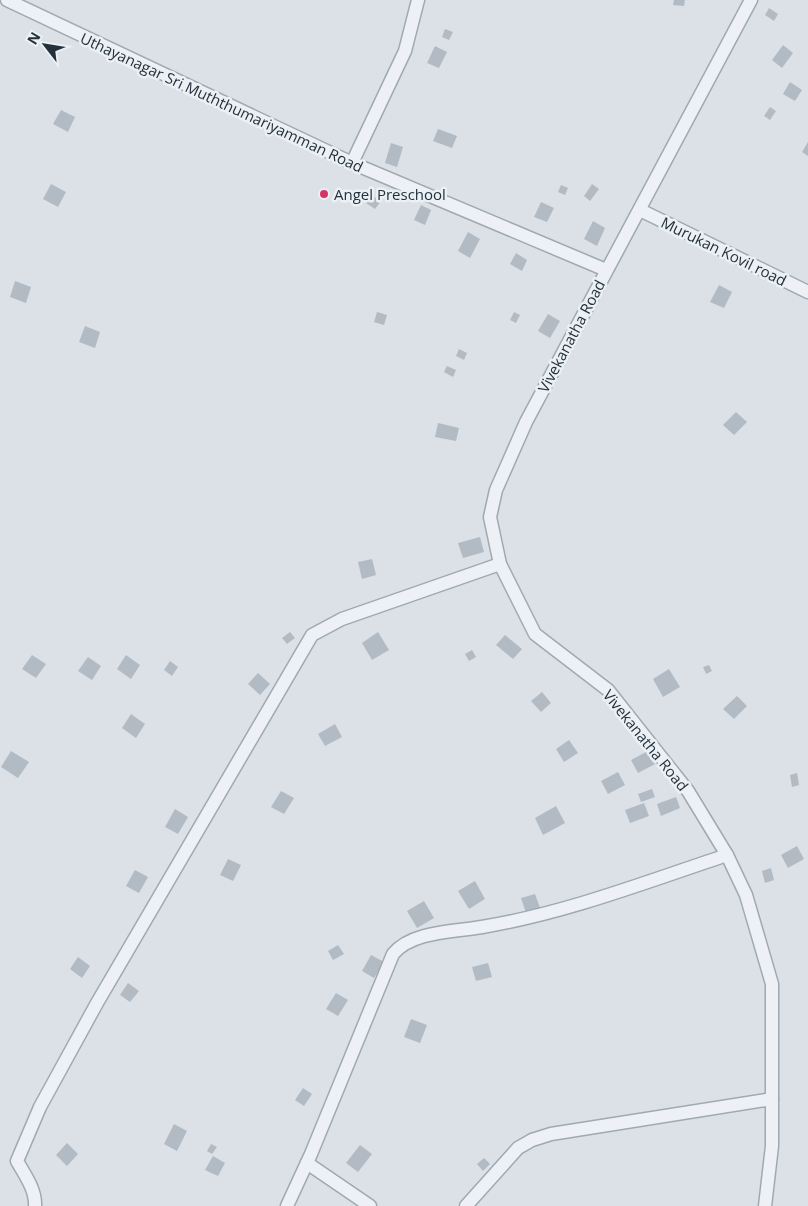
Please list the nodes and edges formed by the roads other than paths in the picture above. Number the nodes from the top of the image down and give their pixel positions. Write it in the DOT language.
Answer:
graph roads {
  1 [pos="7,0"];
  2 [pos="418,0"];
  3 [pos="751,0"];
  4 [pos="352,164"];
  5 [pos="640,210"];
  6 [pos="606,270"];
  7 [pos="808,292"];
  8 [pos="500,564"];
  9 [pos="727,855"];
  10 [pos="772,1099"];
  11 [pos="307,1163"];
  12 [pos="35,1206"];
  13 [pos="287,1206"];
  14 [pos="370,1206"];
  15 [pos="466,1206"];
  16 [pos="765,1206"];
  1 -- 4 [label="street, Uthayanagar Sri Muththumariyamman Road"];
  2 -- 4 [label="street"];
  3 -- 5 [label="street, Vivekanatha Road"];
  4 -- 6 [label="street, Uthayanagar Sri Muththumariyamman Road"];
  5 -- 6 [label="street, Vivekanatha Road"];
  5 -- 7 [label="street, Murukan Kovil road"];
  6 -- 8 [label="street, Vivekanatha Road"];
  8 -- 9 [label="street, Vivekanatha Road"];
  8 -- 12 [label="street"];
  9 -- 10 [label="street, Vivekanatha Road"];
  9 -- 11 [label="street"];
  10 -- 15 [label="street"];
  10 -- 16 [label="street, Vivekanatha Road"];
  11 -- 13 [label="street"];
  11 -- 14 [label="street"];
}
